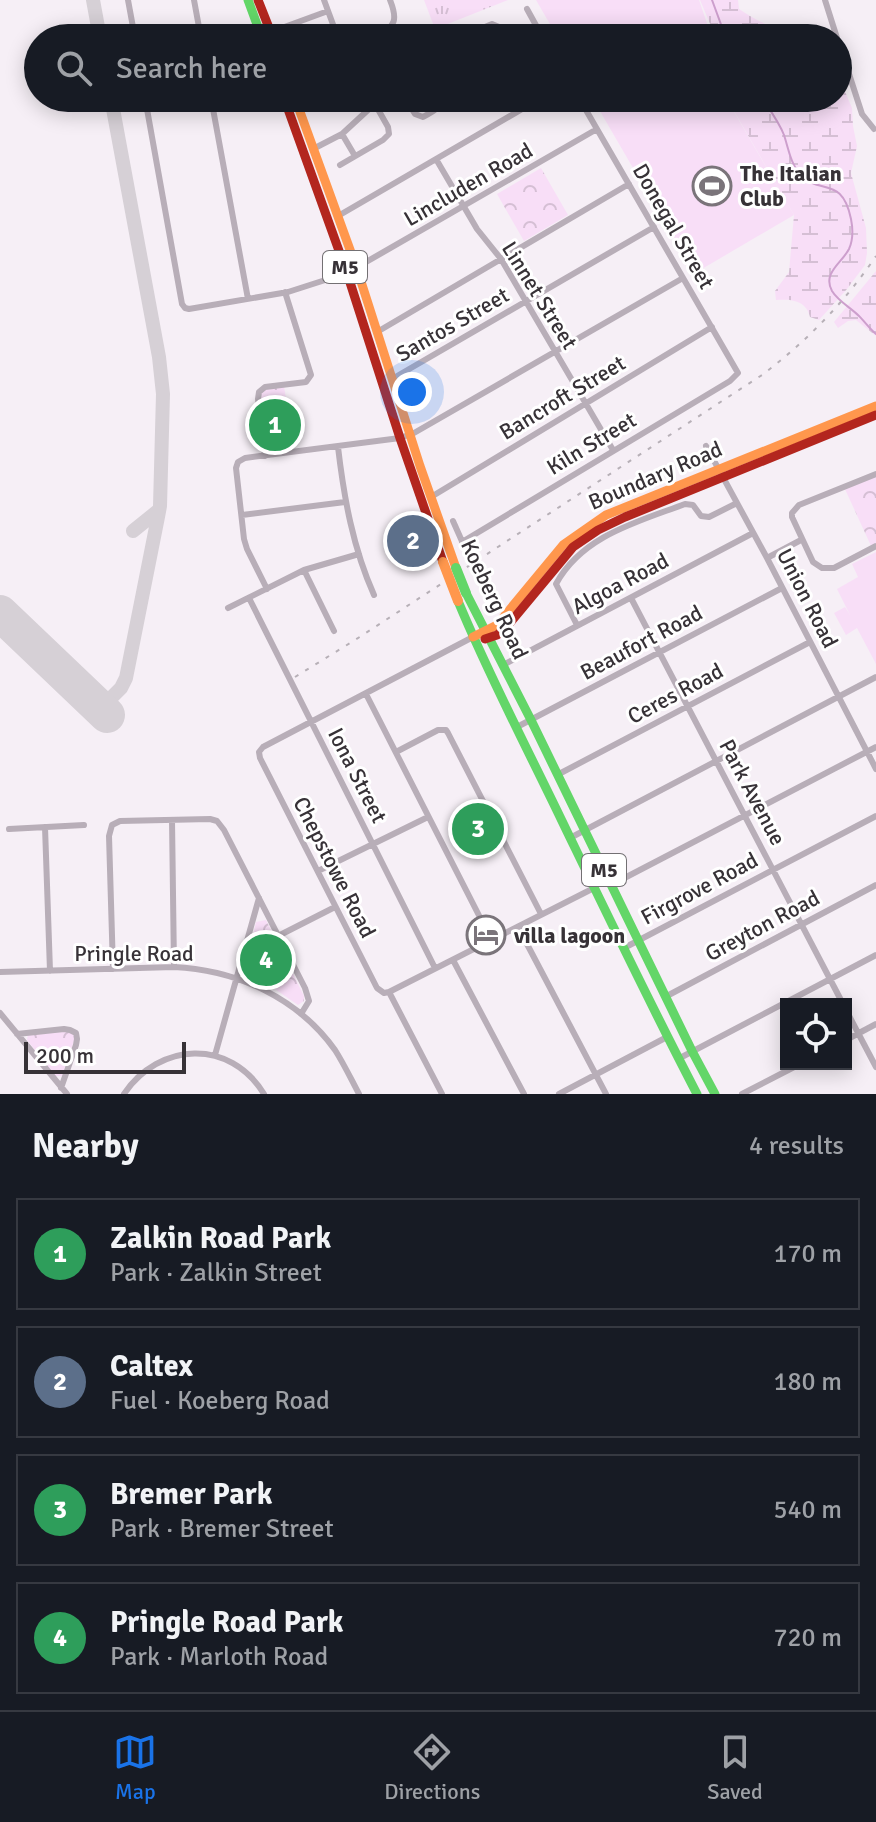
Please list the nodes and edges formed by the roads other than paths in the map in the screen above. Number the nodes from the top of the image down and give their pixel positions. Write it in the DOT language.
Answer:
graph roads {
  1 [pos="128,0"];
  2 [pos="194,0"];
  3 [pos="248,0"];
  4 [pos="258,0"];
  5 [pos="324,0"];
  6 [pos="390,0"];
  7 [pos="825,0"];
  8 [pos="527,9"];
  9 [pos="328,11"];
  10 [pos="132,24"];
  11 [pos="198,24"];
  12 [pos="261,24"];
  13 [pos="264,24"];
  14 [pos="296,24"];
  15 [pos="333,24"];
  16 [pos="393,24"];
  17 [pos="535,24"];
  18 [pos="833,24"];
  19 [pos="852,83"];
  20 [pos="147,112"];
  21 [pos="214,112"];
  22 [pos="290,112"];
  23 [pos="300,112"];
  24 [pos="366,112"];
  25 [pos="380,112"];
  26 [pos="414,112"];
  27 [pos="431,112"];
  28 [pos="517,112"];
  29 [pos="587,112"];
  30 [pos="597,129"];
  31 [pos="874,129"];
  32 [pos="342,134"];
  33 [pos="313,149"];
  34 [pos="355,156"];
  35 [pos="436,159"];
  36 [pos="340,165"];
  37 [pos="629,184"];
  38 [pos="464,207"];
  39 [pos="338,216"];
  40 [pos="654,227"];
  41 [pos="501,259"];
  42 [pos="352,271"];
  43 [pos="683,278"];
  44 [pos="285,292"];
  45 [pos="248,299"];
  46 [pos="525,302"];
  47 [pos="712,327"];
  48 [pos="377,332"];
  49 [pos="555,353"];
  50 [pos="738,373"];
  51 [pos="392,379"];
  52 [pos="585,404"];
  53 [pos="876,406"];
  54 [pos="876,415"];
  55 [pos="405,437"];
  56 [pos="706,446"];
  57 [pos="338,447"];
  58 [pos="613,450"];
  59 [pos="265,456"];
  60 [pos="722,473"];
  61 [pos="876,474"];
  62 [pos="431,497"];
  63 [pos="345,502"];
  64 [pos="737,503"];
  65 [pos="242,515"];
  66 [pos="453,521"];
  67 [pos="753,533"];
  68 [pos="801,540"];
  69 [pos="876,546"];
  70 [pos="359,554"];
  71 [pos="767,558"];
  72 [pos="447,559"];
  73 [pos="304,570"];
  74 [pos="782,588"];
  75 [pos="267,589"];
  76 [pos="374,595"];
  77 [pos="462,597"];
  78 [pos="249,598"];
  79 [pos="631,598"];
  80 [pos="228,608"];
  81 [pos="577,625"];
  82 [pos="334,631"];
  83 [pos="488,636"];
  84 [pos="473,639"];
  85 [pos="810,642"];
  86 [pos="660,652"];
  87 [pos="503,665"];
  88 [pos="876,677"];
  89 [pos="366,694"];
  90 [pos="839,697"];
  91 [pos="687,707"];
  92 [pos="531,720"];
  93 [pos="311,722"];
  94 [pos="517,727"];
  95 [pos="876,747"];
  96 [pos="867,751"];
  97 [pos="396,752"];
  98 [pos="716,761"];
  99 [pos="876,769"];
  100 [pos="557,775"];
  101 [pos="745,815"];
  102 [pos="876,816"];
  103 [pos="428,817"];
  104 [pos="172,820"];
  105 [pos="84,825"];
  106 [pos="45,827"];
  107 [pos="9,829"];
  108 [pos="585,830"];
  109 [pos="570,838"];
  110 [pos="373,845"];
  111 [pos="773,870"];
  112 [pos="318,871"];
  113 [pos="611,885"];
  114 [pos="876,885"];
  115 [pos="594,888"];
  116 [pos="259,898"];
  117 [pos="335,907"];
  118 [pos="541,914"];
  119 [pos="802,925"];
  120 [pos="518,927"];
  121 [pos="278,936"];
  122 [pos="491,939"];
  123 [pos="638,941"];
  124 [pos="624,949"];
  125 [pos="876,955"];
  126 [pos="453,960"];
  127 [pos="174,967"];
  128 [pos="435,968"];
  129 [pos="113,969"];
  130 [pos="50,971"];
  131 [pos="0,972"];
  132 [pos="236,978"];
  133 [pos="830,978"];
  134 [pos="389,992"];
  135 [pos="665,997"];
  136 [pos="840,998"];
  137 [pos="0,1013"];
  138 [pos="301,1014"];
  139 [pos="852,1022"];
  140 [pos="876,1024"];
  141 [pos="17,1034"];
  142 [pos="858,1034"];
  143 [pos="667,1037"];
  144 [pos="852,1037"];
  145 [pos="692,1051"];
  146 [pos="215,1055"];
  147 [pos="678,1059"];
  148 [pos="876,1067"];
  149 [pos="788,1070"];
  150 [pos="596,1075"];
  151 [pos="64,1091"];
  152 [pos="124,1094"];
  153 [pos="264,1094"];
  154 [pos="359,1094"];
  155 [pos="442,1094"];
  156 [pos="524,1094"];
  157 [pos="559,1094"];
  158 [pos="606,1094"];
  159 [pos="697,1094"];
  160 [pos="715,1094"];
  161 [pos="742,1094"];
  1 -- 10 [label="street"];
  2 -- 11 [label="street"];
  3 -- 12 [label="main road"];
  4 -- 13 [label="main road"];
  5 -- 9 [label="street"];
  6 -- 16 [label="street"];
  7 -- 18 [label="street"];
  8 -- 17 [label="street"];
  9 -- 14 [label="street"];
  9 -- 15 [label="street"];
  19 -- 31 [label="street"];
  20 -- 45 [label="street, Lincluden Road"];
  21 -- 45 [label="street"];
  22 -- 42 [label="main road, Koeberg Road / M5"];
  23 -- 33 [label="main road, Koeberg Road / M5"];
  24 -- 32 [label="street"];
  25 -- 34 [label="street"];
  26 -- 27 [label="street"];
  28 -- 35 [label="street"];
  29 -- 30 [label="street, Donegal Street"];
  30 -- 37 [label="street, Donegal Street"];
  30 -- 38 [label="street, Lincluden Road"];
  32 -- 33 [label="street"];
  32 -- 34 [label="street"];
  33 -- 39 [label="main road, Koeberg Road / M5"];
  34 -- 36 [label="street"];
  35 -- 38 [label="street, Linnet Street"];
  35 -- 39 [label="street"];
  37 -- 40 [label="street, Donegal Street"];
  37 -- 41 [label="street"];
  38 -- 41 [label="street, Linnet Street"];
  38 -- 42 [label="street, Lincluden Road"];
  39 -- 42 [label="main road, Koeberg Road / M5"];
  40 -- 43 [label="street, Donegal Street"];
  40 -- 46 [label="street, Santos Street"];
  41 -- 46 [label="street, Linnet Street"];
  41 -- 48 [label="street"];
  42 -- 44 [label="street, Lincluden Road"];
  42 -- 48 [label="main road, Koeberg Road / M5"];
  42 -- 55 [label="main road, Koeberg Road / M5"];
  43 -- 47 [label="street, Donegal Street"];
  43 -- 49 [label="street"];
  44 -- 45 [label="street, Lincluden Road"];
  44 -- 59 [label="street"];
  46 -- 49 [label="street, Linnet Street"];
  46 -- 51 [label="street, Santos Street"];
  47 -- 50 [label="street, Donegal Street"];
  47 -- 52 [label="street, Bancroft Street"];
  48 -- 51 [label="main road, Koeberg Road / M5"];
  49 -- 52 [label="street, Linnet Street"];
  49 -- 55 [label="street"];
  50 -- 58 [label="street, Kiln Street"];
  51 -- 55 [label="main road, Koeberg Road / M5"];
  52 -- 58 [label="street, Linnet Street"];
  52 -- 62 [label="street, Bancroft Street"];
  53 -- 60 [label="main road, Boundary Road"];
  54 -- 60 [label="main road, Boundary Road"];
  55 -- 57 [label="street"];
  55 -- 62 [label="main road, Koeberg Road / M5"];
  55 -- 72 [label="main road, Koeberg Road / M5"];
  56 -- 60 [label="street, Union Road"];
  57 -- 59 [label="street"];
  57 -- 63 [label="street"];
  58 -- 66 [label="street, Kiln Street"];
  59 -- 65 [label="street"];
  60 -- 64 [label="street, Union Road"];
  60 -- 83 [label="main road, Boundary Road"];
  61 -- 68 [label="street"];
  62 -- 72 [label="main road, Koeberg Road / M5"];
  63 -- 65 [label="street"];
  63 -- 70 [label="street"];
  64 -- 67 [label="street, Union Road"];
  64 -- 81 [label="street"];
  65 -- 75 [label="street"];
  67 -- 71 [label="street, Union Road"];
  67 -- 79 [label="street, Algoa Road"];
  68 -- 69 [label="street"];
  68 -- 71 [label="street"];
  70 -- 73 [label="street"];
  70 -- 76 [label="street"];
  71 -- 74 [label="street, Union Road"];
  72 -- 77 [label="main road, Koeberg Road / M5, bridge"];
  73 -- 75 [label="street"];
  73 -- 82 [label="street"];
  74 -- 85 [label="street, Union Road"];
  74 -- 86 [label="street, Beaufort Road"];
  75 -- 78 [label="street"];
  77 -- 83 [label="main road, Koeberg Road / M5"];
  77 -- 84 [label="main road, Koeberg Road / M5"];
  78 -- 80 [label="street"];
  78 -- 93 [label="street, Iona Street"];
  79 -- 81 [label="street, Algoa Road"];
  79 -- 86 [label="street, Park Avenue"];
  81 -- 87 [label="street, Algoa Road"];
  83 -- 84 [label="main road"];
  83 -- 87 [label="main road, Koeberg Road / M5"];
  84 -- 89 [label="street"];
  84 -- 94 [label="main road, Koeberg Road / M5"];
  85 -- 90 [label="street, Union Road"];
  85 -- 91 [label="street, Ceres Road"];
  86 -- 91 [label="street, Park Avenue"];
  86 -- 92 [label="street, Beaufort Road"];
  87 -- 92 [label="main road, Koeberg Road / M5"];
  88 -- 90 [label="street"];
  89 -- 93 [label="street"];
  89 -- 97 [label="street"];
  90 -- 96 [label="street, Union Road"];
  90 -- 98 [label="street"];
  91 -- 98 [label="street, Park Avenue"];
  91 -- 100 [label="street, Ceres Road"];
  92 -- 94 [label="street, Beaufort Road"];
  92 -- 100 [label="main road, Koeberg Road / M5"];
  93 -- 110 [label="street, Iona Street"];
  93 -- 112 [label="street, Chepstowe Road"];
  94 -- 109 [label="main road, Koeberg Road / M5"];
  95 -- 96 [label="street"];
  96 -- 99 [label="street, Union Road"];
  96 -- 101 [label="street"];
  97 -- 103 [label="street"];
  97 -- 118 [label="street"];
  98 -- 101 [label="street, Park Avenue"];
  98 -- 108 [label="street"];
  100 -- 108 [label="main road, Koeberg Road / M5"];
  101 -- 111 [label="street, Park Avenue"];
  101 -- 113 [label="street"];
  102 -- 111 [label="street, Firgrove Road"];
  103 -- 110 [label="street"];
  103 -- 122 [label="street"];
  104 -- 116 [label="street"];
  104 -- 127 [label="street"];
  104 -- 129 [label="street"];
  105 -- 106 [label="street"];
  106 -- 107 [label="street"];
  106 -- 130 [label="street"];
  108 -- 109 [label="street"];
  108 -- 113 [label="main road, Koeberg Road / M5"];
  109 -- 115 [label="main road, Koeberg Road / M5"];
  110 -- 112 [label="street"];
  110 -- 128 [label="street, Iona Street"];
  111 -- 119 [label="street, Park Avenue"];
  111 -- 123 [label="street, Firgrove Road"];
  112 -- 117 [label="street, Chepstowe Road"];
  113 -- 123 [label="main road, Koeberg Road / M5"];
  114 -- 119 [label="street, Greyton Road"];
  115 -- 118 [label="street"];
  115 -- 124 [label="main road, Koeberg Road / M5"];
  116 -- 121 [label="street"];
  116 -- 132 [label="street"];
  117 -- 121 [label="street"];
  117 -- 134 [label="street, Chepstowe Road"];
  118 -- 120 [label="street"];
  119 -- 133 [label="street, Park Avenue"];
  119 -- 135 [label="street, Greyton Road"];
  120 -- 122 [label="street"];
  120 -- 150 [label="street"];
  121 -- 138 [label="street"];
  122 -- 126 [label="street"];
  123 -- 124 [label="street, Firgrove Road"];
  123 -- 135 [label="main road, Koeberg Road / M5"];
  124 -- 143 [label="main road, Koeberg Road / M5"];
  125 -- 133 [label="street"];
  126 -- 128 [label="street"];
  126 -- 156 [label="street"];
  127 -- 129 [label="street, Pringle Road"];
  127 -- 132 [label="street, Pringle Road"];
  128 -- 134 [label="street"];
  129 -- 130 [label="street, Pringle Road"];
  130 -- 131 [label="street, Pringle Road"];
  132 -- 138 [label="street, Pringle Road"];
  132 -- 146 [label="street"];
  133 -- 136 [label="street, Park Avenue"];
  133 -- 145 [label="street"];
  134 -- 155 [label="street, Chepstowe Road"];
  135 -- 145 [label="main road, Koeberg Road / M5"];
  137 -- 141 [label="street"];
  138 -- 154 [label="street, Pringle Road"];
  139 -- 142 [label="street"];
  140 -- 142 [label="street"];
  141 -- 151 [label="street"];
  141 -- 151 [label="street"];
  142 -- 144 [label="street"];
  142 -- 148 [label="street"];
  143 -- 147 [label="main road, Koeberg Road / M5"];
  143 -- 150 [label="street"];
  145 -- 147 [label="street"];
  145 -- 160 [label="main road, Koeberg Road / M5"];
  146 -- 152 [label="street"];
  146 -- 153 [label="street"];
  147 -- 159 [label="main road, Koeberg Road / M5"];
  149 -- 161 [label="street"];
  150 -- 157 [label="street"];
  150 -- 158 [label="street"];
}
